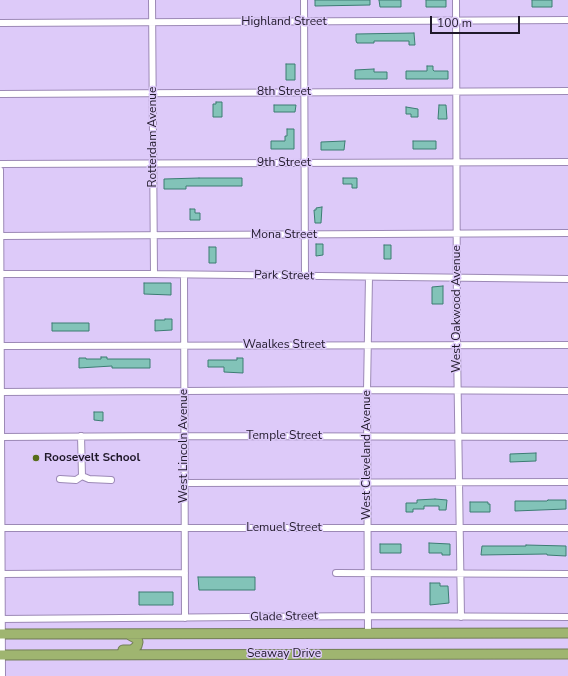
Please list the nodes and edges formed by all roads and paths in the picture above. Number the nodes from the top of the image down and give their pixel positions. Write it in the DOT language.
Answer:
graph roads {
  1 [pos="152,0"];
  2 [pos="304,0"];
  3 [pos="456,0"];
  4 [pos="568,20"];
  5 [pos="456,21"];
  6 [pos="152,22"];
  7 [pos="304,22"];
  8 [pos="0,23"];
  9 [pos="456,91"];
  10 [pos="568,91"];
  11 [pos="305,92"];
  12 [pos="153,93"];
  13 [pos="0,94"];
  14 [pos="456,162"];
  15 [pos="568,162"];
  16 [pos="305,163"];
  17 [pos="0,164"];
  18 [pos="153,164"];
  19 [pos="0,170"];
  20 [pos="0,210"];
  21 [pos="568,233"];
  22 [pos="306,234"];
  23 [pos="457,234"];
  24 [pos="154,235"];
  25 [pos="0,236"];
  26 [pos="0,254"];
  27 [pos="0,274"];
  28 [pos="154,274"];
  29 [pos="184,275"];
  30 [pos="305,276"];
  31 [pos="368,277"];
  32 [pos="457,278"];
  33 [pos="568,279"];
  34 [pos="0,300"];
  35 [pos="184,345"];
  36 [pos="367,345"];
  37 [pos="568,345"];
  38 [pos="0,346"];
  39 [pos="457,346"];
  40 [pos="367,390"];
  41 [pos="184,391"];
  42 [pos="458,391"];
  43 [pos="568,391"];
  44 [pos="1,392"];
  45 [pos="81,436"];
  46 [pos="184,436"];
  47 [pos="568,436"];
  48 [pos="0,437"];
  49 [pos="367,437"];
  50 [pos="458,437"];
  51 [pos="82,476"];
  52 [pos="60,479"];
  53 [pos="111,480"];
  54 [pos="184,482"];
  55 [pos="368,482"];
  56 [pos="459,482"];
  57 [pos="568,482"];
  58 [pos="1,483"];
  59 [pos="1,528"];
  60 [pos="185,528"];
  61 [pos="368,528"];
  62 [pos="459,528"];
  63 [pos="568,528"];
  64 [pos="185,573"];
  65 [pos="336,573"];
  66 [pos="369,573"];
  67 [pos="1,574"];
  68 [pos="460,574"];
  69 [pos="568,574"];
  70 [pos="368,616"];
  71 [pos="461,617"];
  72 [pos="568,617"];
  73 [pos="185,618"];
  74 [pos="1,619"];
  75 [pos="368,632"];
  76 [pos="568,633"];
  77 [pos="126,634"];
  78 [pos="1,636"];
  79 [pos="568,654"];
  80 [pos="1,655"];
  81 [pos="22,655"];
  82 [pos="2,676"];
  1 -- 6 [label="street, Rotterdam Avenue"];
  2 -- 7 [label="street"];
  3 -- 5 [label="street, West Oakwood Avenue"];
  4 -- 5 [label="street, Highland Street"];
  5 -- 7 [label="street, Highland Street"];
  5 -- 9 [label="street, West Oakwood Avenue"];
  6 -- 7 [label="street, Highland Street"];
  6 -- 8 [label="street, Highland Street"];
  6 -- 12 [label="street, Rotterdam Avenue"];
  7 -- 11 [label="street"];
  9 -- 10 [label="street, 8th Street"];
  9 -- 11 [label="street, 8th Street"];
  9 -- 14 [label="street, West Oakwood Avenue"];
  11 -- 12 [label="street, 8th Street"];
  11 -- 16 [label="street"];
  12 -- 13 [label="street, 8th Street"];
  12 -- 18 [label="street, Rotterdam Avenue"];
  14 -- 15 [label="street, 9th Street"];
  14 -- 16 [label="street, 9th Street"];
  14 -- 23 [label="street, West Oakwood Avenue"];
  16 -- 18 [label="street, 9th Street"];
  16 -- 22 [label="street"];
  17 -- 18 [label="street, 9th Street"];
  18 -- 24 [label="street, Rotterdam Avenue"];
  19 -- 20 [label="street"];
  20 -- 25 [label="street"];
  21 -- 23 [label="street, Mona Street"];
  22 -- 23 [label="street, Mona Street"];
  22 -- 24 [label="street, Mona Street"];
  22 -- 30 [label="street"];
  23 -- 32 [label="street, West Oakwood Avenue"];
  24 -- 25 [label="street, Mona Street"];
  24 -- 28 [label="street, Rotterdam Avenue"];
  25 -- 26 [label="street"];
  26 -- 27 [label="street"];
  27 -- 28 [label="street, Park Street"];
  27 -- 34 [label="street"];
  28 -- 29 [label="street, Park Street"];
  29 -- 30 [label="street, Park Street"];
  29 -- 35 [label="street, West Lincoln Avenue"];
  30 -- 31 [label="street, Park Street"];
  31 -- 32 [label="street, Park Street"];
  31 -- 36 [label="street, West Cleveland Avenue"];
  32 -- 33 [label="street, Park Street"];
  32 -- 39 [label="street, West Oakwood Avenue"];
  34 -- 38 [label="street"];
  35 -- 36 [label="street, Waalkes Street"];
  35 -- 38 [label="street, Waalkes Street"];
  35 -- 41 [label="street, West Lincoln Avenue"];
  36 -- 39 [label="street, Waalkes Street"];
  36 -- 40 [label="street, West Cleveland Avenue"];
  37 -- 39 [label="street, Waalkes Street"];
  38 -- 44 [label="street"];
  39 -- 42 [label="street, West Oakwood Avenue"];
  40 -- 41 [label="street"];
  40 -- 42 [label="street"];
  40 -- 49 [label="street, West Cleveland Avenue"];
  41 -- 44 [label="street"];
  41 -- 46 [label="street, West Lincoln Avenue"];
  42 -- 43 [label="street"];
  42 -- 50 [label="street, West Oakwood Avenue"];
  44 -- 48 [label="street"];
  45 -- 46 [label="street, Temple Street"];
  45 -- 48 [label="street, Temple Street"];
  45 -- 51 [label="street"];
  46 -- 49 [label="street, Temple Street"];
  46 -- 54 [label="street, West Lincoln Avenue"];
  47 -- 50 [label="street, Temple Street"];
  48 -- 58 [label="street"];
  49 -- 50 [label="street, Temple Street"];
  49 -- 55 [label="street, West Cleveland Avenue"];
  50 -- 56 [label="street, West Oakwood Avenue"];
  51 -- 52 [label="street"];
  51 -- 53 [label="street"];
  54 -- 55 [label="street"];
  54 -- 60 [label="street, West Lincoln Avenue"];
  55 -- 56 [label="street"];
  55 -- 61 [label="street, West Cleveland Avenue"];
  56 -- 57 [label="street"];
  56 -- 62 [label="street, West Oakwood Avenue"];
  58 -- 59 [label="street"];
  59 -- 60 [label="street, Lemuel Street"];
  59 -- 67 [label="street"];
  60 -- 61 [label="street, Lemuel Street"];
  60 -- 64 [label="street, West Lincoln Avenue"];
  61 -- 62 [label="street, Lemuel Street"];
  61 -- 66 [label="street, West Cleveland Avenue"];
  62 -- 63 [label="street, Lemuel Street"];
  62 -- 68 [label="street, West Oakwood Avenue"];
  64 -- 67 [label="street"];
  64 -- 73 [label="street, West Lincoln Avenue"];
  65 -- 66 [label="street"];
  66 -- 68 [label="street"];
  66 -- 70 [label="street, West Cleveland Avenue"];
  67 -- 74 [label="street"];
  68 -- 69 [label="street"];
  68 -- 71 [label="street, West Oakwood Avenue"];
  70 -- 71 [label="street, Glade Street"];
  70 -- 73 [label="street, Glade Street"];
  70 -- 75 [label="street, West Cleveland Avenue"];
  71 -- 72 [label="street, Glade Street"];
  73 -- 74 [label="street, Glade Street"];
  74 -- 78 [label="street"];
  75 -- 76 [label="highway, Seaway Drive"];
  75 -- 77 [label="highway, Seaway Drive"];
  77 -- 78 [label="highway, Seaway Drive"];
  77 -- 81 [label="highway"];
  78 -- 80 [label="street"];
  79 -- 81 [label="highway, Seaway Drive"];
  80 -- 81 [label="highway, Seaway Drive"];
  80 -- 82 [label="street"];
}
